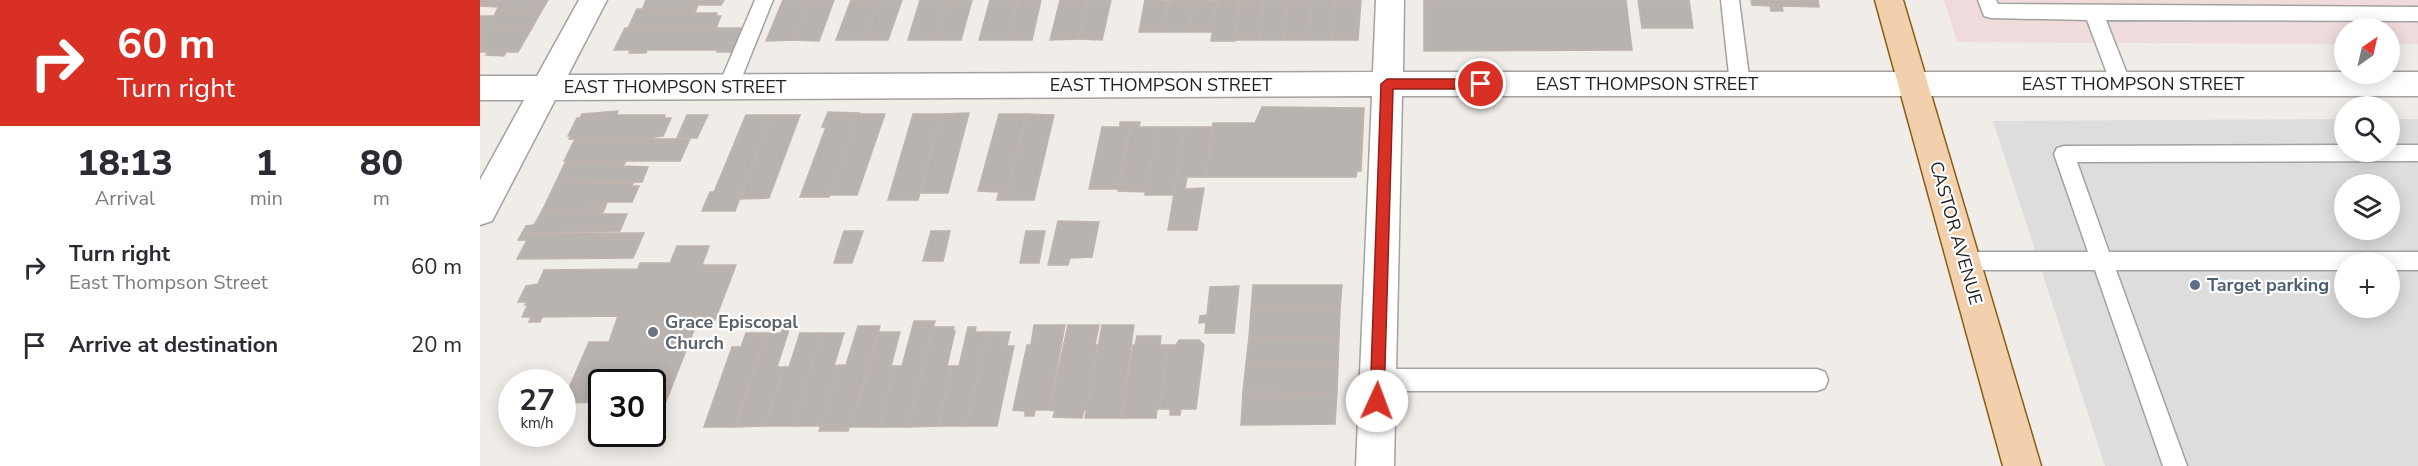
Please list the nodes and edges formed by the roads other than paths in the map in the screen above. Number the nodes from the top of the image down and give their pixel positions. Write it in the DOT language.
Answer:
graph roads {
  1 [pos="593,0"];
  2 [pos="764,0"];
  3 [pos="1390,0"];
  4 [pos="1730,0"];
  5 [pos="1889,0"];
  6 [pos="1987,0"];
  7 [pos="2094,13"];
  8 [pos="2418,14"];
  9 [pos="1387,84"];
  10 [pos="1740,84"];
  11 [pos="1914,84"];
  12 [pos="2121,84"];
  13 [pos="2418,84"];
  14 [pos="728,87"];
  15 [pos="480,88"];
  16 [pos="545,88"];
  17 [pos="2418,153"];
  18 [pos="480,211"];
  19 [pos="1964,261"];
  20 [pos="2418,261"];
  21 [pos="2101,262"];
  22 [pos="1378,380"];
  23 [pos="1817,380"];
  24 [pos="1375,466"];
  25 [pos="2022,466"];
  26 [pos="2175,466"];
  1 -- 16 [label="street"];
  2 -- 14 [label="lane"];
  3 -- 9 [label="street"];
  4 -- 10 [label="lane"];
  5 -- 11 [label="main road, CASTOR AVENUE"];
  6 -- 7 [label="lane"];
  7 -- 8 [label="lane"];
  7 -- 12 [label="lane"];
  9 -- 10 [label="street, EAST THOMPSON STREET"];
  9 -- 14 [label="street, EAST THOMPSON STREET"];
  9 -- 22 [label="street"];
  10 -- 11 [label="street, EAST THOMPSON STREET"];
  11 -- 12 [label="street, EAST THOMPSON STREET"];
  11 -- 19 [label="main road, CASTOR AVENUE"];
  12 -- 13 [label="street, EAST THOMPSON STREET"];
  14 -- 16 [label="street, EAST THOMPSON STREET"];
  15 -- 16 [label="street, EAST THOMPSON STREET"];
  16 -- 18 [label="street"];
  17 -- 21 [label="lane"];
  19 -- 21 [label="lane"];
  19 -- 25 [label="main road, CASTOR AVENUE"];
  20 -- 21 [label="lane"];
  21 -- 26 [label="lane"];
  22 -- 23 [label="lane"];
  22 -- 24 [label="street"];
}
